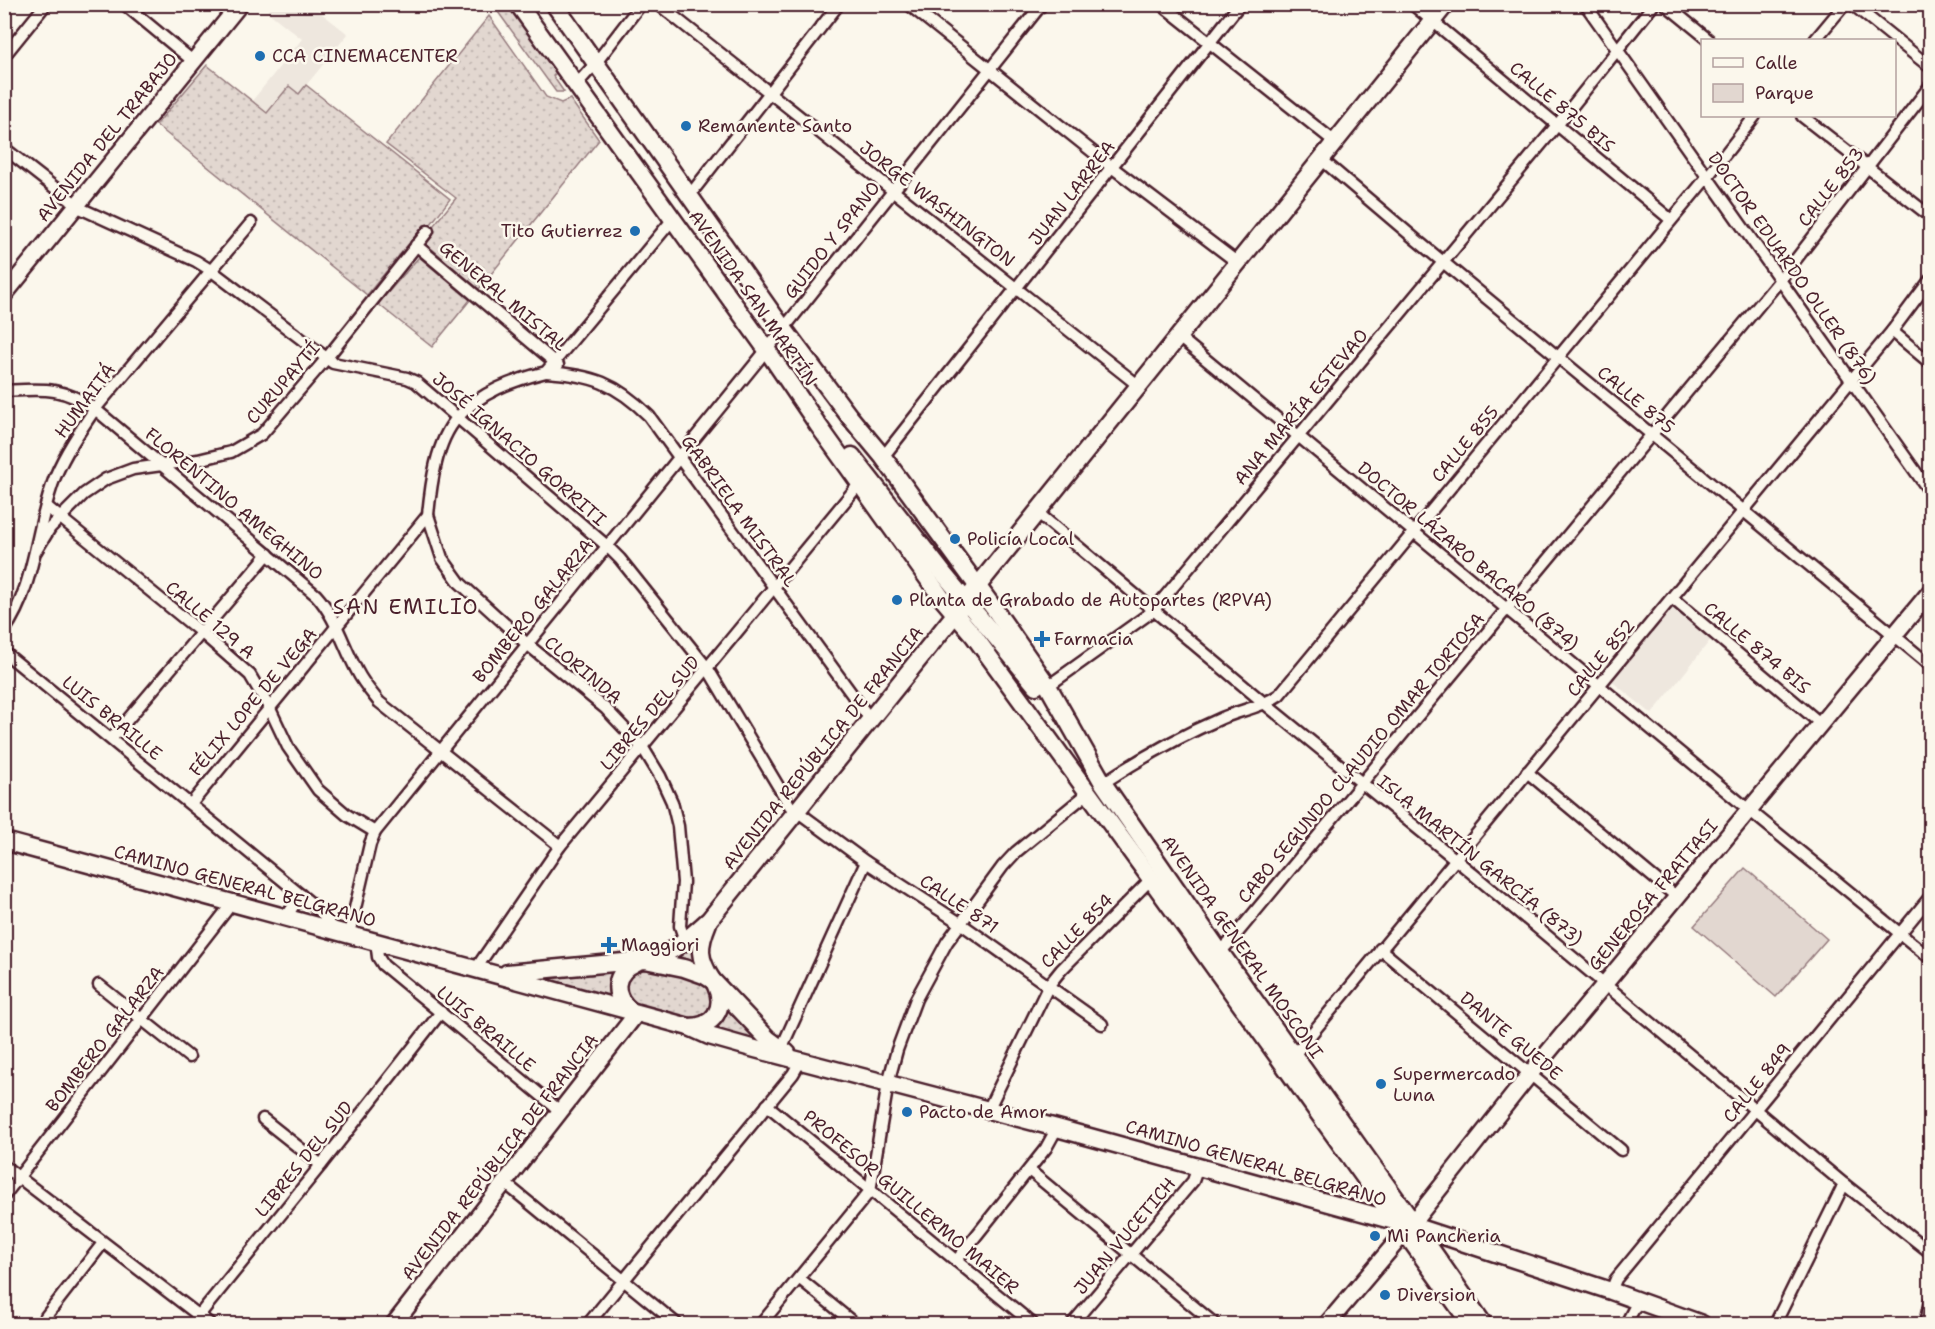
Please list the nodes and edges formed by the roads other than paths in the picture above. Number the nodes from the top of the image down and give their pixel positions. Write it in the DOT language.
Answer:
graph roads {
  1 [pos="46,4"];
  2 [pos="124,4"];
  3 [pos="240,4"];
  4 [pos="518,4"];
  5 [pos="554,4"];
  6 [pos="641,4"];
  7 [pos="658,4"];
  8 [pos="838,4"];
  9 [pos="908,4"];
  10 [pos="1042,4"];
  11 [pos="1161,4"];
  12 [pos="1240,4"];
  13 [pos="1412,4"];
  14 [pos="1446,4"];
  15 [pos="1585,4"];
  16 [pos="1654,4"];
  17 [pos="1665,4"];
  18 [pos="1845,4"];
  19 [pos="1852,4"];
  20 [pos="1432,21"];
  21 [pos="1708,39"];
  22 [pos="1816,39"];
  23 [pos="1895,39"];
  24 [pos="1896,40"];
  25 [pos="1210,43"];
  26 [pos="1618,49"];
  27 [pos="4,56"];
  28 [pos="194,62"];
  29 [pos="595,64"];
  30 [pos="1930,67"];
  31 [pos="991,70"];
  32 [pos="576,85"];
  33 [pos="1930,86"];
  34 [pos="770,94"];
  35 [pos="1754,117"];
  36 [pos="1803,117"];
  37 [pos="1558,124"];
  38 [pos="1335,142"];
  39 [pos="4,148"];
  40 [pos="1322,159"];
  41 [pos="1868,167"];
  42 [pos="1113,168"];
  43 [pos="1708,176"];
  44 [pos="893,190"];
  45 [pos="689,196"];
  46 [pos="76,206"];
  47 [pos="1930,216"];
  48 [pos="673,219"];
  49 [pos="1670,219"];
  50 [pos="251,223"];
  51 [pos="428,231"];
  52 [pos="416,245"];
  53 [pos="1443,261"];
  54 [pos="1238,263"];
  55 [pos="212,271"];
  56 [pos="1780,280"];
  57 [pos="1930,280"];
  58 [pos="1018,288"];
  59 [pos="4,295"];
  60 [pos="784,328"];
  61 [pos="1892,331"];
  62 [pos="1179,338"];
  63 [pos="767,350"];
  64 [pos="1559,357"];
  65 [pos="326,359"];
  66 [pos="555,361"];
  67 [pos="1930,363"];
  68 [pos="778,367"];
  69 [pos="546,372"];
  70 [pos="568,373"];
  71 [pos="1851,380"];
  72 [pos="1139,386"];
  73 [pos="4,391"];
  74 [pos="95,410"];
  75 [pos="457,418"];
  76 [pos="1651,434"];
  77 [pos="1298,437"];
  78 [pos="679,456"];
  79 [pos="883,457"];
  80 [pos="162,464"];
  81 [pos="860,483"];
  82 [pos="1930,492"];
  83 [pos="46,506"];
  84 [pos="1744,510"];
  85 [pos="1038,513"];
  86 [pos="428,515"];
  87 [pos="61,517"];
  88 [pos="1414,531"];
  89 [pos="607,546"];
  90 [pos="36,551"];
  91 [pos="268,554"];
  92 [pos="773,586"];
  93 [pos="978,586"];
  94 [pos="1930,591"];
  95 [pos="1672,598"];
  96 [pos="967,600"];
  97 [pos="1506,608"];
  98 [pos="1153,611"];
  99 [pos="955,614"];
  100 [pos="337,626"];
  101 [pos="4,631"];
  102 [pos="202,633"];
  103 [pos="1895,635"];
  104 [pos="527,644"];
  105 [pos="4,652"];
  106 [pos="1930,665"];
  107 [pos="708,669"];
  108 [pos="1048,686"];
  109 [pos="1599,686"];
  110 [pos="1264,704"];
  111 [pos="270,708"];
  112 [pos="870,719"];
  113 [pos="1821,724"];
  114 [pos="112,738"];
  115 [pos="643,748"];
  116 [pos="440,752"];
  117 [pos="1527,772"];
  118 [pos="1103,783"];
  119 [pos="1361,784"];
  120 [pos="1088,793"];
  121 [pos="191,804"];
  122 [pos="1749,810"];
  123 [pos="796,812"];
  124 [pos="375,832"];
  125 [pos="4,841"];
  126 [pos="560,846"];
  127 [pos="1455,859"];
  128 [pos="866,862"];
  129 [pos="1151,879"];
  130 [pos="301,895"];
  131 [pos="1677,897"];
  132 [pos="1930,897"];
  133 [pos="233,902"];
  134 [pos="286,917"];
  135 [pos="709,920"];
  136 [pos="960,923"];
  137 [pos="331,930"];
  138 [pos="349,934"];
  139 [pos="1900,934"];
  140 [pos="376,941"];
  141 [pos="685,941"];
  142 [pos="1380,949"];
  143 [pos="1220,952"];
  144 [pos="1930,958"];
  145 [pos="642,961"];
  146 [pos="476,970"];
  147 [pos="714,983"];
  148 [pos="1605,984"];
  149 [pos="99,985"];
  150 [pos="1049,985"];
  151 [pos="441,1012"];
  152 [pos="634,1012"];
  153 [pos="141,1019"];
  154 [pos="1102,1024"];
  155 [pos="689,1027"];
  156 [pos="792,1055"];
  157 [pos="1293,1055"];
  158 [pos="189,1057"];
  159 [pos="1530,1074"];
  160 [pos="888,1083"];
  161 [pos="767,1105"];
  162 [pos="988,1110"];
  163 [pos="1756,1110"];
  164 [pos="560,1111"];
  165 [pos="263,1119"];
  166 [pos="1057,1128"];
  167 [pos="1621,1150"];
  168 [pos="321,1165"];
  169 [pos="4,1166"];
  170 [pos="1198,1167"];
  171 [pos="1029,1170"];
  172 [pos="19,1178"];
  173 [pos="505,1183"];
  174 [pos="1844,1184"];
  175 [pos="870,1191"];
  176 [pos="4,1196"];
  177 [pos="1408,1226"];
  178 [pos="103,1243"];
  179 [pos="1930,1252"];
  180 [pos="1131,1254"];
  181 [pos="956,1261"];
  182 [pos="800,1279"];
  183 [pos="624,1281"];
  184 [pos="1611,1291"];
  185 [pos="1638,1301"];
  186 [pos="1930,1301"];
  187 [pos="196,1320"];
  188 [pos="39,1324"];
  189 [pos="210,1324"];
  190 [pos="394,1324"];
  191 [pos="588,1324"];
  192 [pos="677,1324"];
  193 [pos="761,1324"];
  194 [pos="855,1324"];
  195 [pos="1033,1324"];
  196 [pos="1072,1324"];
  197 [pos="1215,1324"];
  198 [pos="1327,1324"];
  199 [pos="1470,1324"];
  200 [pos="1484,1324"];
  201 [pos="1626,1324"];
  202 [pos="1702,1324"];
  203 [pos="1775,1324"];
  204 [pos="1925,1324"];
  1 -- 27 [label="street"];
  2 -- 28 [label="street"];
  3 -- 28 [label="main road, AVENIDA DEL TRABAJO"];
  4 -- 32 [label="main road, AVENIDA SAN MARTÍN"];
  5 -- 29 [label="main road, AVENIDA SAN MARTÍN"];
  6 -- 29 [label="street"];
  7 -- 34 [label="street, JORGE WASHINGTON"];
  8 -- 34 [label="street"];
  9 -- 31 [label="street"];
  10 -- 31 [label="street, GUIDO Y SPANO"];
  11 -- 25 [label="street"];
  12 -- 25 [label="street, JUAN LARREA"];
  13 -- 20 [label="street, CALLE 875 BIS"];
  14 -- 20 [label="main road, AVENIDA REPÚBLICA DE FRANCIA"];
  15 -- 26 [label="street, DOCTOR EDUARDO OLLER (876)"];
  16 -- 26 [label="street, ANA MARÍA ESTEVAO"];
  17 -- 21 [label="street"];
  18 -- 22 [label="street"];
  19 -- 23 [label="street"];
  20 -- 37 [label="street, CALLE 875 BIS"];
  20 -- 38 [label="main road, AVENIDA REPÚBLICA DE FRANCIA"];
  24 -- 30 [label="street"];
  25 -- 38 [label="street"];
  25 -- 42 [label="street, JUAN LARREA"];
  26 -- 37 [label="street, ANA MARÍA ESTEVAO"];
  26 -- 43 [label="street, DOCTOR EDUARDO OLLER (876)"];
  28 -- 46 [label="main road, AVENIDA DEL TRABAJO"];
  29 -- 32 [label="street"];
  29 -- 45 [label="main road, AVENIDA SAN MARTÍN"];
  31 -- 42 [label="street"];
  31 -- 44 [label="street, GUIDO Y SPANO"];
  32 -- 48 [label="main road, AVENIDA SAN MARTÍN"];
  33 -- 41 [label="street, CALLE 853"];
  34 -- 44 [label="street, JORGE WASHINGTON"];
  34 -- 45 [label="street"];
  35 -- 43 [label="street, CALLE 855"];
  36 -- 41 [label="street"];
  37 -- 49 [label="street, CALLE 875 BIS"];
  37 -- 53 [label="street, ANA MARÍA ESTEVAO"];
  38 -- 40 [label="main road, AVENIDA REPÚBLICA DE FRANCIA"];
  39 -- 46 [label="street, JOSÉ IGNACIO GORRITI"];
  40 -- 53 [label="street, CALLE 875"];
  40 -- 54 [label="main road, AVENIDA REPÚBLICA DE FRANCIA"];
  41 -- 47 [label="street"];
  41 -- 56 [label="street, CALLE 853"];
  42 -- 54 [label="street"];
  42 -- 58 [label="street, JUAN LARREA"];
  43 -- 49 [label="street, CALLE 855"];
  43 -- 56 [label="street, DOCTOR EDUARDO OLLER (876)"];
  44 -- 58 [label="street, JORGE WASHINGTON"];
  44 -- 60 [label="street, GUIDO Y SPANO"];
  45 -- 60 [label="main road, AVENIDA SAN MARTÍN"];
  46 -- 55 [label="street, JOSÉ IGNACIO GORRITI"];
  46 -- 59 [label="main road, AVENIDA DEL TRABAJO"];
  48 -- 63 [label="main road, AVENIDA SAN MARTÍN"];
  48 -- 66 [label="street"];
  49 -- 64 [label="street, CALLE 855"];
  50 -- 55 [label="street, HUMAITÁ"];
  51 -- 52 [label="street, CURUPAYTÍ"];
  52 -- 65 [label="street, CURUPAYTÍ"];
  52 -- 66 [label="street, GENERAL MISTAL"];
  53 -- 64 [label="street, CALLE 875"];
  53 -- 77 [label="street, ANA MARÍA ESTEVAO"];
  54 -- 62 [label="main road, AVENIDA REPÚBLICA DE FRANCIA"];
  55 -- 65 [label="street, JOSÉ IGNACIO GORRITI"];
  55 -- 74 [label="street, HUMAITÁ"];
  56 -- 71 [label="street, DOCTOR EDUARDO OLLER (876)"];
  56 -- 76 [label="street, CABO SEGUNDO CLAUDIO OMAR TORTOSA"];
  57 -- 61 [label="street, CALLE 852"];
  58 -- 72 [label="street, JORGE WASHINGTON"];
  58 -- 79 [label="street, JUAN LARREA"];
  60 -- 63 [label="street, BOMBERO GALARZA"];
  60 -- 79 [label="main road, AVENIDA SAN MARTÍN"];
  61 -- 67 [label="street"];
  61 -- 71 [label="street, CALLE 852"];
  62 -- 72 [label="main road, AVENIDA REPÚBLICA DE FRANCIA"];
  62 -- 77 [label="street, DOCTOR LÁZARO BACARO (874)"];
  63 -- 68 [label="main road, AVENIDA SAN MARTÍN"];
  63 -- 78 [label="street, BOMBERO GALARZA"];
  64 -- 76 [label="street, CALLE 875"];
  64 -- 88 [label="street, CALLE 855"];
  65 -- 75 [label="street, JOSÉ IGNACIO GORRITI"];
  65 -- 80 [label="street, CURUPAYTÍ"];
  66 -- 69 [label="street"];
  66 -- 70 [label="street, GENERAL MISTAL"];
  68 -- 81 [label="main road, AVENIDA SAN MARTÍN"];
  68 -- 96 [label="main road"];
  69 -- 70 [label="street, GABRIELA MISTRAL"];
  69 -- 75 [label="street"];
  70 -- 78 [label="street, GABRIELA MISTRAL"];
  71 -- 82 [label="street, DOCTOR EDUARDO OLLER (876)"];
  71 -- 84 [label="street, CALLE 852"];
  72 -- 85 [label="main road, AVENIDA REPÚBLICA DE FRANCIA"];
  73 -- 74 [label="street, FLORENTINO AMEGHINO"];
  74 -- 80 [label="street, FLORENTINO AMEGHINO"];
  74 -- 83 [label="street, HUMAITÁ"];
  75 -- 86 [label="street"];
  75 -- 89 [label="street, JOSÉ IGNACIO GORRITI"];
  76 -- 84 [label="street, CALLE 875"];
  76 -- 97 [label="street, CABO SEGUNDO CLAUDIO OMAR TORTOSA"];
  77 -- 88 [label="street, DOCTOR LÁZARO BACARO (874)"];
  77 -- 98 [label="street, ANA MARÍA ESTEVAO"];
  78 -- 89 [label="street, BOMBERO GALARZA"];
  78 -- 92 [label="street, GABRIELA MISTRAL"];
  79 -- 93 [label="main road, AVENIDA SAN MARTÍN"];
  80 -- 87 [label="street, CURUPAYTÍ"];
  80 -- 91 [label="street, FLORENTINO AMEGHINO"];
  81 -- 92 [label="street, LIBRES DEL SUD"];
  81 -- 99 [label="main road, AVENIDA SAN MARTÍN"];
  83 -- 87 [label="street, CALLE 129 A"];
  83 -- 90 [label="street, HUMAITÁ"];
  84 -- 95 [label="street, CALLE 852"];
  84 -- 103 [label="street, CALLE 875"];
  85 -- 93 [label="main road, AVENIDA REPÚBLICA DE FRANCIA"];
  85 -- 98 [label="street, ISLA MARTÍN GARCÍA (873)"];
  86 -- 100 [label="street, FÉLIX LOPE DE VEGA"];
  86 -- 104 [label="street, CLORINDA"];
  87 -- 90 [label="street, CURUPAYTÍ"];
  87 -- 102 [label="street, CALLE 129 A"];
  88 -- 97 [label="street, DOCTOR LÁZARO BACARO (874)"];
  88 -- 110 [label="street, CALLE 855"];
  89 -- 104 [label="street, BOMBERO GALARZA"];
  89 -- 107 [label="street, JOSÉ IGNACIO GORRITI"];
  90 -- 101 [label="street, HUMAITÁ"];
  91 -- 100 [label="street, FLORENTINO AMEGHINO"];
  91 -- 102 [label="street"];
  92 -- 107 [label="street, LIBRES DEL SUD"];
  92 -- 112 [label="street, GABRIELA MISTRAL"];
  93 -- 96 [label="main road, AVENIDA REPÚBLICA DE FRANCIA"];
  93 -- 108 [label="main road, AVENIDA GENERAL MOSCONI"];
  94 -- 103 [label="main road, GENEROSA FRATTASI"];
  95 -- 109 [label="street, CALLE 852"];
  95 -- 113 [label="street, CALLE 874 BIS"];
  96 -- 99 [label="main road, AVENIDA REPÚBLICA DE FRANCIA"];
  96 -- 118 [label="main road"];
  97 -- 109 [label="street, DOCTOR LÁZARO BACARO (874)"];
  97 -- 119 [label="street, CABO SEGUNDO CLAUDIO OMAR TORTOSA"];
  98 -- 108 [label="street, ANA MARÍA ESTEVAO"];
  98 -- 110 [label="street, ISLA MARTÍN GARCÍA (873)"];
  99 -- 112 [label="main road, AVENIDA REPÚBLICA DE FRANCIA"];
  99 -- 120 [label="main road, AVENIDA GENERAL MOSCONI"];
  100 -- 111 [label="street, FÉLIX LOPE DE VEGA"];
  100 -- 116 [label="street, FLORENTINO AMEGHINO"];
  102 -- 111 [label="street, CALLE 129 A"];
  102 -- 114 [label="street"];
  103 -- 106 [label="street, CALLE 875"];
  103 -- 113 [label="main road, GENEROSA FRATTASI"];
  104 -- 115 [label="street, CLORINDA"];
  104 -- 116 [label="street, BOMBERO GALARZA"];
  105 -- 114 [label="street, LUIS BRAILLE"];
  107 -- 115 [label="street, LIBRES DEL SUD"];
  107 -- 123 [label="street, JOSÉ IGNACIO GORRITI"];
  108 -- 118 [label="main road, AVENIDA GENERAL MOSCONI"];
  109 -- 117 [label="street, CALLE 852"];
  109 -- 122 [label="street, DOCTOR LÁZARO BACARO (874)"];
  110 -- 118 [label="street, CALLE 855"];
  110 -- 119 [label="street, ISLA MARTÍN GARCÍA (873)"];
  111 -- 121 [label="street, FÉLIX LOPE DE VEGA"];
  111 -- 124 [label="street, CALLE 129 A"];
  112 -- 123 [label="main road, AVENIDA REPÚBLICA DE FRANCIA"];
  113 -- 122 [label="main road, GENEROSA FRATTASI"];
  114 -- 121 [label="street, LUIS BRAILLE"];
  115 -- 126 [label="street, LIBRES DEL SUD"];
  115 -- 141 [label="street, CLORINDA"];
  116 -- 124 [label="street, BOMBERO GALARZA"];
  116 -- 126 [label="street, FLORENTINO AMEGHINO"];
  117 -- 127 [label="street, CALLE 852"];
  117 -- 131 [label="street"];
  118 -- 143 [label="main road, AVENIDA GENERAL MOSCONI"];
  119 -- 127 [label="street, ISLA MARTÍN GARCÍA (873)"];
  119 -- 143 [label="street, CABO SEGUNDO CLAUDIO OMAR TORTOSA"];
  120 -- 129 [label="main road, AVENIDA GENERAL MOSCONI"];
  120 -- 136 [label="street"];
  121 -- 130 [label="street, LUIS BRAILLE"];
  122 -- 131 [label="main road, GENEROSA FRATTASI"];
  122 -- 139 [label="street, DOCTOR LÁZARO BACARO (874)"];
  123 -- 128 [label="street, CALLE 871"];
  123 -- 135 [label="main road, AVENIDA REPÚBLICA DE FRANCIA"];
  124 -- 138 [label="street, BOMBERO GALARZA"];
  125 -- 133 [label="main road, CAMINO GENERAL BELGRANO"];
  126 -- 146 [label="street, LIBRES DEL SUD"];
  127 -- 142 [label="street, CALLE 852"];
  127 -- 148 [label="street, ISLA MARTÍN GARCÍA (873)"];
  128 -- 136 [label="street, CALLE 871"];
  128 -- 156 [label="street"];
  129 -- 150 [label="street, CALLE 854"];
  129 -- 177 [label="main road, AVENIDA GENERAL MOSCONI"];
  130 -- 134 [label="street"];
  130 -- 137 [label="street, LUIS BRAILLE"];
  131 -- 148 [label="main road, GENEROSA FRATTASI"];
  132 -- 139 [label="street, CALLE 849"];
  133 -- 134 [label="main road, CAMINO GENERAL BELGRANO"];
  133 -- 153 [label="street, BOMBERO GALARZA"];
  134 -- 137 [label="main road, CAMINO GENERAL BELGRANO"];
  135 -- 141 [label="main road, AVENIDA REPÚBLICA DE FRANCIA"];
  135 -- 147 [label="main road, AVENIDA REPÚBLICA DE FRANCIA"];
  136 -- 150 [label="street, CALLE 871"];
  136 -- 160 [label="street"];
  137 -- 138 [label="main road, CAMINO GENERAL BELGRANO"];
  138 -- 140 [label="main road, CAMINO GENERAL BELGRANO"];
  139 -- 144 [label="street, DOCTOR LÁZARO BACARO (874)"];
  139 -- 163 [label="street, CALLE 849"];
  140 -- 146 [label="main road, CAMINO GENERAL BELGRANO"];
  140 -- 151 [label="street, LUIS BRAILLE"];
  141 -- 145 [label="main road, AVENIDA REPÚBLICA DE FRANCIA"];
  142 -- 157 [label="street, CALLE 852"];
  142 -- 159 [label="street, DANTE GUEDE"];
  143 -- 157 [label="main road, AVENIDA GENERAL MOSCONI"];
  145 -- 146 [label="main road, CAMINO GENERAL BELGRANO"];
  145 -- 147 [label="main road, CAMINO GENERAL BELGRANO"];
  145 -- 152 [label="main road"];
  146 -- 152 [label="main road, CAMINO GENERAL BELGRANO"];
  147 -- 155 [label="main road"];
  147 -- 156 [label="main road, CAMINO GENERAL BELGRANO"];
  148 -- 159 [label="main road, GENEROSA FRATTASI"];
  148 -- 163 [label="street, ISLA MARTÍN GARCÍA (873)"];
  149 -- 153 [label="street"];
  150 -- 154 [label="street, CALLE 871"];
  150 -- 162 [label="street, CALLE 854"];
  151 -- 164 [label="street, LUIS BRAILLE"];
  151 -- 168 [label="street, LIBRES DEL SUD"];
  152 -- 155 [label="main road, CAMINO GENERAL BELGRANO"];
  152 -- 164 [label="main road, AVENIDA REPÚBLICA DE FRANCIA"];
  153 -- 158 [label="street"];
  153 -- 172 [label="street, BOMBERO GALARZA"];
  155 -- 156 [label="main road, CAMINO GENERAL BELGRANO"];
  156 -- 160 [label="main road, CAMINO GENERAL BELGRANO"];
  156 -- 161 [label="street"];
  157 -- 177 [label="main road, AVENIDA GENERAL MOSCONI"];
  159 -- 167 [label="street, DANTE GUEDE"];
  159 -- 177 [label="main road, GENEROSA FRATTASI"];
  160 -- 162 [label="main road, CAMINO GENERAL BELGRANO"];
  160 -- 175 [label="street"];
  161 -- 175 [label="street, PROFESOR GUILLERMO MAIER"];
  161 -- 183 [label="street"];
  162 -- 166 [label="main road, CAMINO GENERAL BELGRANO"];
  163 -- 174 [label="street, ISLA MARTÍN GARCÍA (873)"];
  163 -- 184 [label="street, CALLE 849"];
  164 -- 173 [label="main road, AVENIDA REPÚBLICA DE FRANCIA"];
  165 -- 168 [label="street"];
  166 -- 170 [label="main road, CAMINO GENERAL BELGRANO"];
  166 -- 171 [label="street"];
  168 -- 187 [label="street, LIBRES DEL SUD"];
  169 -- 172 [label="street"];
  170 -- 177 [label="main road, CAMINO GENERAL BELGRANO"];
  170 -- 180 [label="street, JUAN VUCETICH"];
  171 -- 180 [label="street"];
  171 -- 181 [label="street"];
  172 -- 176 [label="street, BOMBERO GALARZA"];
  172 -- 178 [label="street"];
  173 -- 183 [label="street"];
  173 -- 190 [label="main road, AVENIDA REPÚBLICA DE FRANCIA"];
  174 -- 179 [label="street, ISLA MARTÍN GARCÍA (873)"];
  174 -- 203 [label="street"];
  175 -- 181 [label="street, PROFESOR GUILLERMO MAIER"];
  175 -- 182 [label="street"];
  177 -- 184 [label="main road, CAMINO GENERAL BELGRANO"];
  177 -- 198 [label="main road, GENEROSA FRATTASI"];
  177 -- 199 [label="main road, AVENIDA GENERAL MOSCONI"];
  177 -- 200 [label="main road, AVENIDA GENERAL MOSCONI"];
  178 -- 187 [label="street"];
  178 -- 188 [label="street"];
  180 -- 196 [label="street, JUAN VUCETICH"];
  180 -- 197 [label="street"];
  181 -- 195 [label="street, PROFESOR GUILLERMO MAIER"];
  182 -- 193 [label="street"];
  182 -- 194 [label="street"];
  183 -- 191 [label="street"];
  183 -- 192 [label="street"];
  184 -- 185 [label="main road, CAMINO GENERAL BELGRANO"];
  185 -- 201 [label="street"];
  185 -- 202 [label="main road, CAMINO GENERAL BELGRANO"];
  186 -- 204 [label="street"];
  187 -- 189 [label="street"];
}
